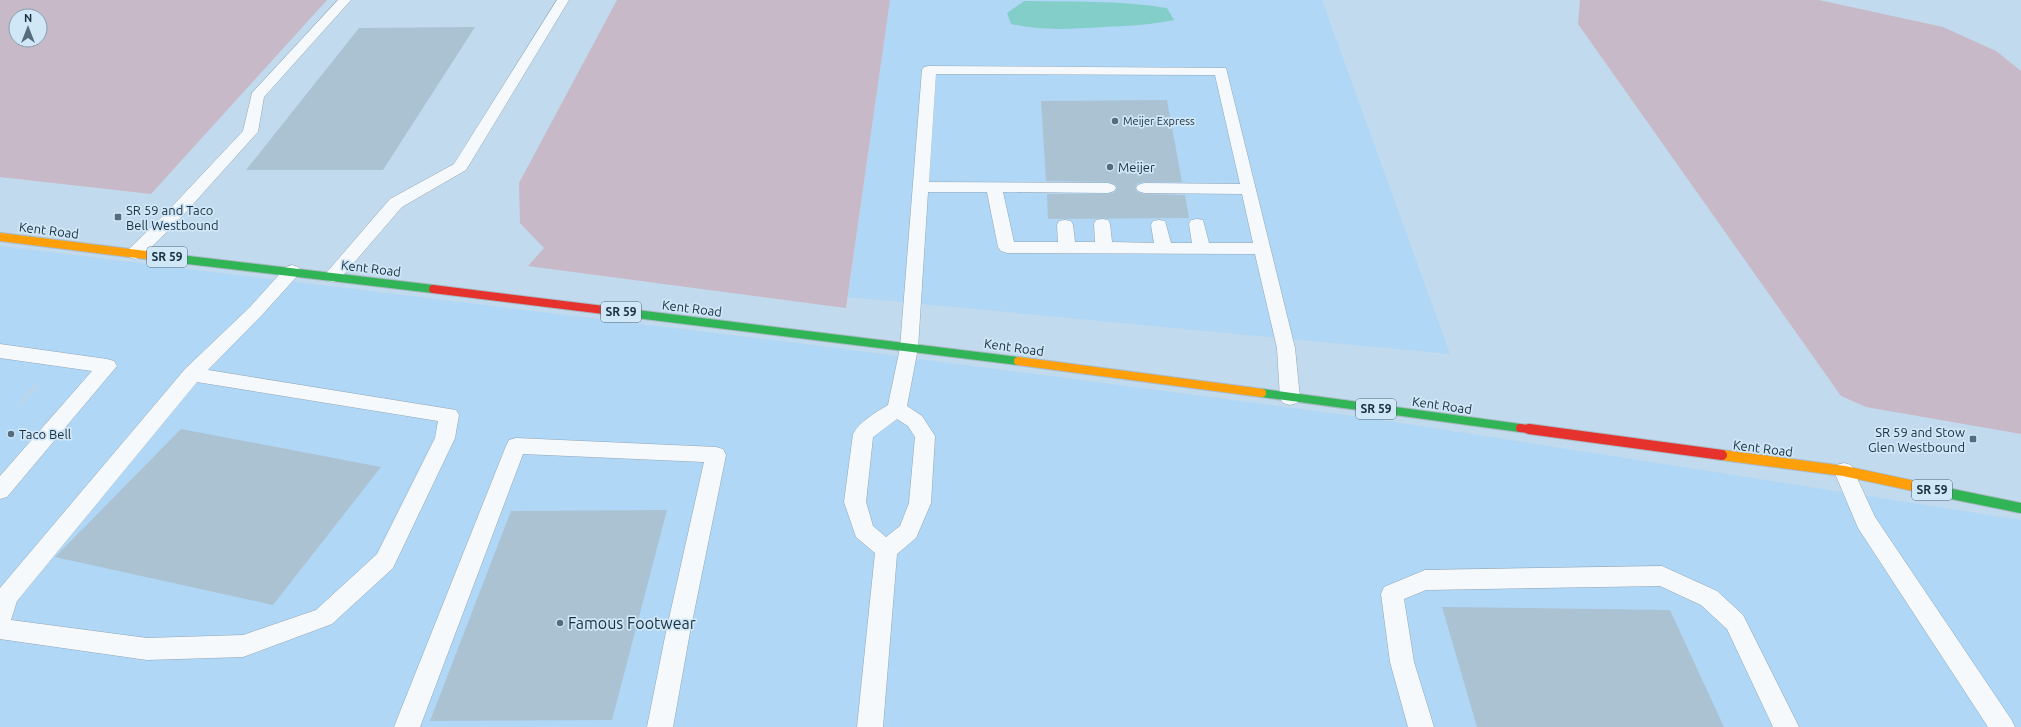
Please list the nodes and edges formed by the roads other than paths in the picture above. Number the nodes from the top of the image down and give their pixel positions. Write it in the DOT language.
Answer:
graph roads {
  1 [pos="345,0"];
  2 [pos="563,0"];
  3 [pos="920,187"];
  4 [pos="994,188"];
  5 [pos="1248,189"];
  6 [pos="1102,192"];
  7 [pos="1151,193"];
  8 [pos="1102,224"];
  9 [pos="1197,224"];
  10 [pos="1065,225"];
  11 [pos="1159,225"];
  12 [pos="0,237"];
  13 [pos="1067,248"];
  14 [pos="1104,248"];
  15 [pos="1163,248"];
  16 [pos="1202,249"];
  17 [pos="1262,249"];
  18 [pos="135,253"];
  19 [pos="292,271"];
  20 [pos="333,276"];
  21 [pos="909,348"];
  22 [pos="0,351"];
  23 [pos="192,374"];
  24 [pos="1290,398"];
  25 [pos="897,409"];
  26 [pos="1844,471"];
  27 [pos="0,491"];
  28 [pos="2021,508"];
  29 [pos="886,550"];
  30 [pos="0,618"];
  31 [pos="0,629"];
  32 [pos="407,727"];
  33 [pos="660,727"];
  34 [pos="870,727"];
  35 [pos="1421,727"];
  36 [pos="1786,727"];
  37 [pos="2002,727"];
  1 -- 18 [label="lane"];
  2 -- 20 [label="lane"];
  3 -- 4 [label="lane"];
  3 -- 5 [label="lane"];
  3 -- 21 [label="lane"];
  4 -- 6 [label="lane"];
  4 -- 13 [label="lane"];
  5 -- 7 [label="lane"];
  5 -- 17 [label="lane"];
  8 -- 14 [label="lane"];
  9 -- 16 [label="lane"];
  10 -- 13 [label="lane"];
  11 -- 15 [label="lane"];
  12 -- 18 [label="main road, Kent Road / SR 59"];
  13 -- 14 [label="lane"];
  14 -- 15 [label="lane"];
  15 -- 16 [label="lane"];
  16 -- 17 [label="lane"];
  17 -- 24 [label="lane"];
  18 -- 19 [label="main road, Kent Road / SR 59"];
  19 -- 20 [label="main road, Kent Road / SR 59"];
  19 -- 23 [label="lane"];
  20 -- 21 [label="main road, Kent Road / SR 59"];
  21 -- 24 [label="main road, Kent Road / SR 59"];
  21 -- 25 [label="lane"];
  22 -- 27 [label="lane"];
  23 -- 30 [label="lane"];
  23 -- 31 [label="lane"];
  24 -- 26 [label="main road, Kent Road / SR 59"];
  25 -- 29 [label="lane"];
  25 -- 29 [label="lane"];
  26 -- 28 [label="main road, Kent Road / SR 59"];
  26 -- 37 [label="lane"];
  29 -- 34 [label="lane"];
  32 -- 33 [label="lane"];
  35 -- 36 [label="lane"];
}
